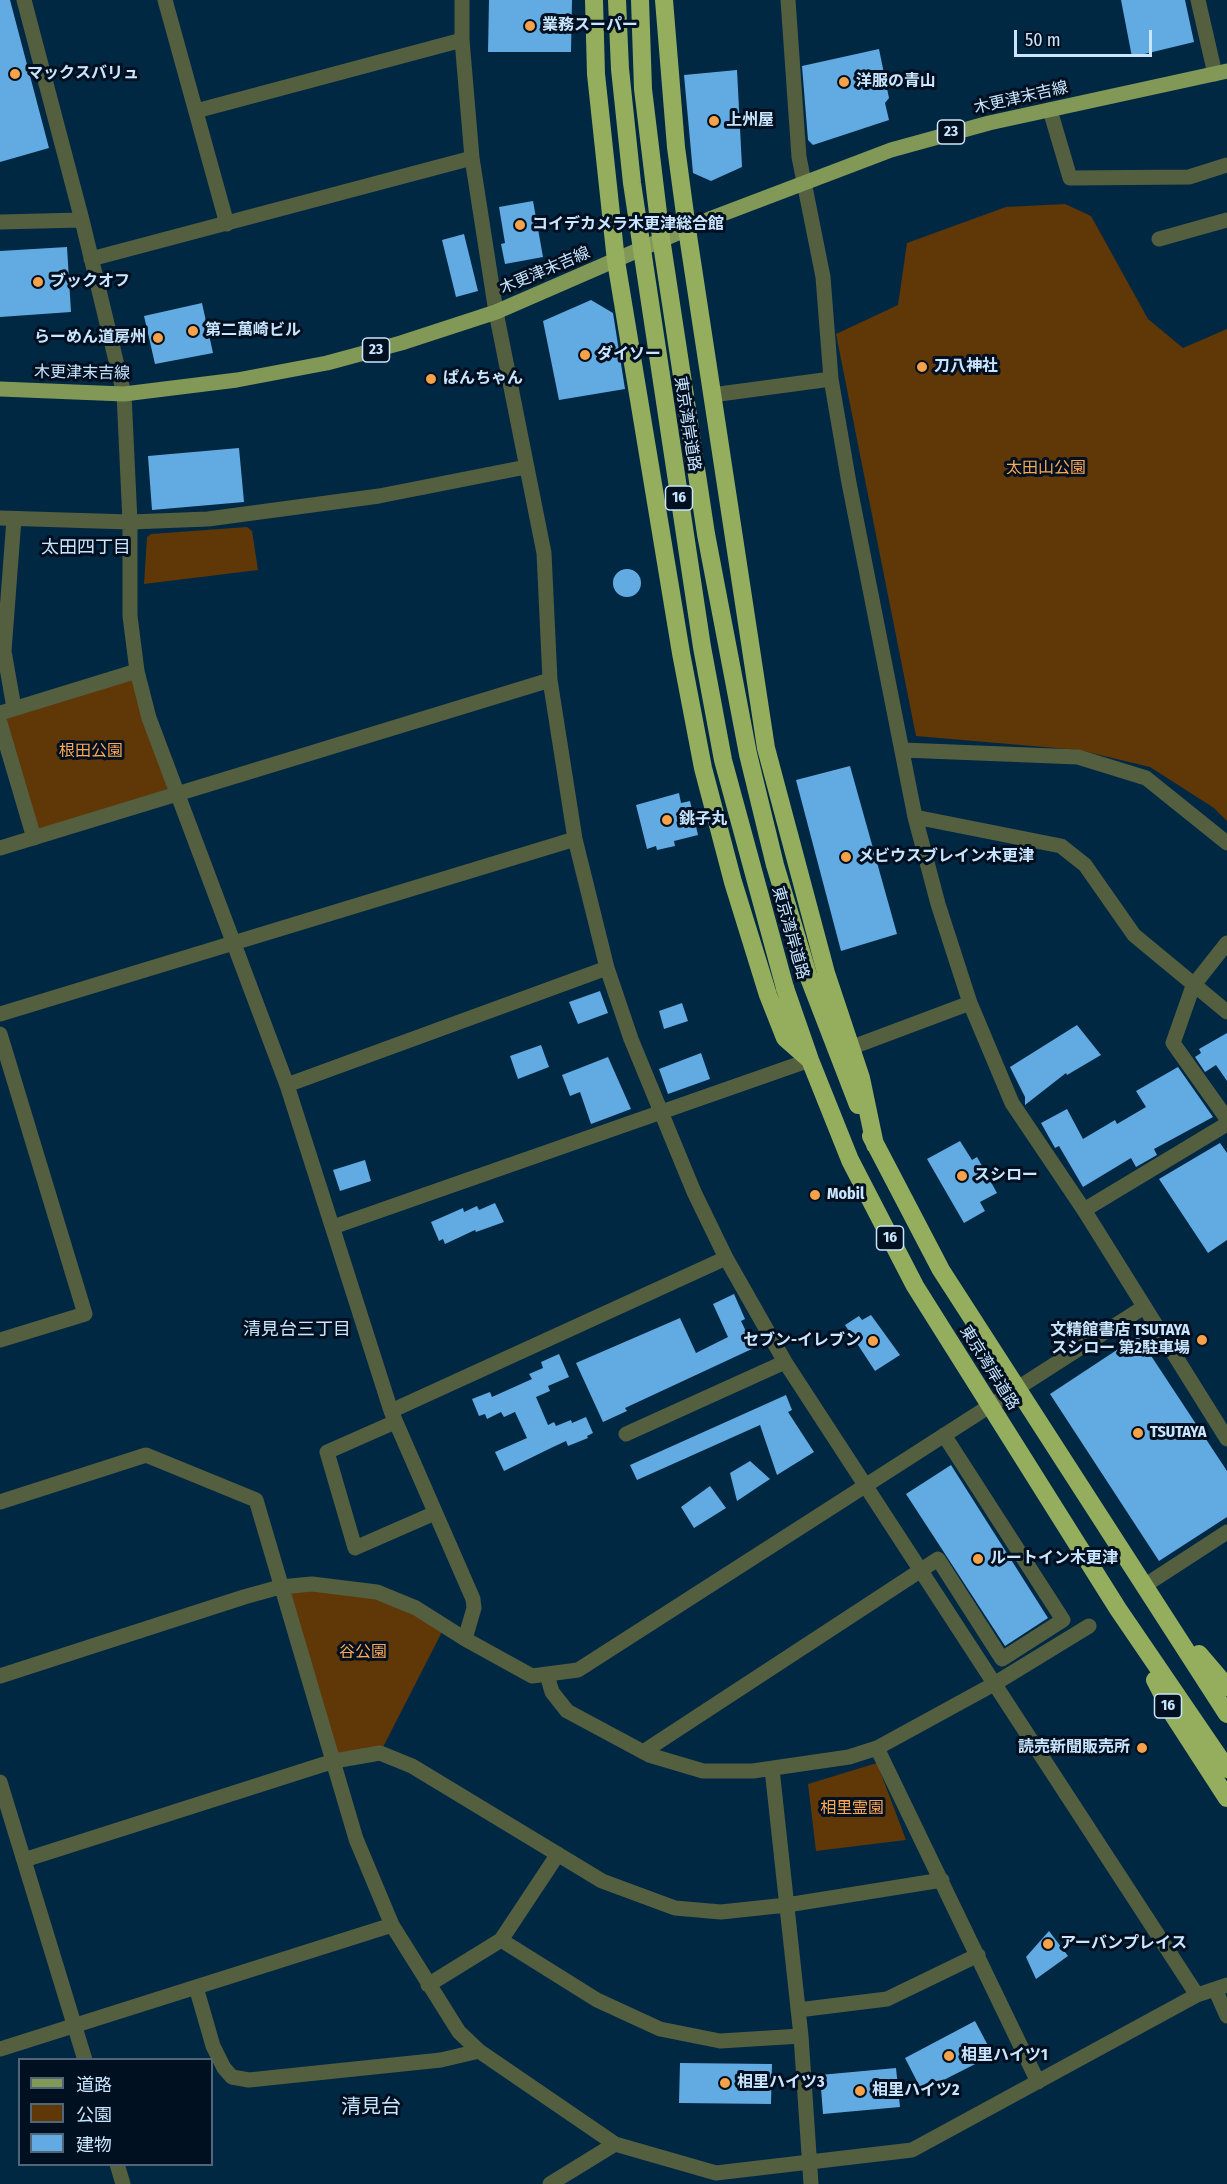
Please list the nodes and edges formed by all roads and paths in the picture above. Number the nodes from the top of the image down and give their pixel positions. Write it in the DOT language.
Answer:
graph roads {
  1 [pos="24,0"];
  2 [pos="165,0"];
  3 [pos="462,0"];
  4 [pos="594,0"];
  5 [pos="617,0"];
  6 [pos="640,0"];
  7 [pos="664,0"];
  8 [pos="788,0"];
  9 [pos="1198,0"];
  10 [pos="462,40"];
  11 [pos="1221,73"];
  12 [pos="1050,110"];
  13 [pos="196,111"];
  14 [pos="472,158"];
  15 [pos="1227,165"];
  16 [pos="803,182"];
  17 [pos="82,220"];
  18 [pos="1227,220"];
  19 [pos="0,222"];
  20 [pos="227,224"];
  21 [pos="687,229"];
  22 [pos="1159,239"];
  23 [pos="92,260"];
  24 [pos="616,261"];
  25 [pos="496,312"];
  26 [pos="831,379"];
  27 [pos="0,389"];
  28 [pos="124,394"];
  29 [pos="712,395"];
  30 [pos="526,467"];
  31 [pos="7,518"];
  32 [pos="130,522"];
  33 [pos="4,600"];
  34 [pos="137,671"];
  35 [pos="550,680"];
  36 [pos="7,710"];
  37 [pos="0,723"];
  38 [pos="903,750"];
  39 [pos="177,794"];
  40 [pos="915,817"];
  41 [pos="34,838"];
  42 [pos="575,839"];
  43 [pos="1227,843"];
  44 [pos="0,848"];
  45 [pos="234,942"];
  46 [pos="1227,943"];
  47 [pos="607,968"];
  48 [pos="1193,986"];
  49 [pos="970,1003"];
  50 [pos="1227,1012"];
  51 [pos="0,1014"];
  52 [pos="0,1034"];
  53 [pos="850,1048"];
  54 [pos="810,1060"];
  55 [pos="287,1085"];
  56 [pos="660,1112"];
  57 [pos="1227,1119"];
  58 [pos="1227,1124"];
  59 [pos="875,1145"];
  60 [pos="1084,1210"];
  61 [pos="333,1227"];
  62 [pos="726,1258"];
  63 [pos="1144,1307"];
  64 [pos="0,1340"];
  65 [pos="785,1362"];
  66 [pos="1017,1388"];
  67 [pos="990,1407"];
  68 [pos="393,1416"];
  69 [pos="626,1434"];
  70 [pos="944,1435"];
  71 [pos="1227,1439"];
  72 [pos="865,1486"];
  73 [pos="0,1502"];
  74 [pos="435,1513"];
  75 [pos="1227,1532"];
  76 [pos="920,1570"];
  77 [pos="1144,1586"];
  78 [pos="280,1587"];
  79 [pos="1118,1609"];
  80 [pos="1165,1618"];
  81 [pos="1089,1626"];
  82 [pos="465,1639"];
  83 [pos="547,1675"];
  84 [pos="0,1676"];
  85 [pos="994,1684"];
  86 [pos="1227,1687"];
  87 [pos="1227,1713"];
  88 [pos="877,1748"];
  89 [pos="643,1752"];
  90 [pos="334,1761"];
  91 [pos="772,1769"];
  92 [pos="1227,1769"];
  93 [pos="0,1782"];
  94 [pos="1227,1798"];
  95 [pos="558,1854"];
  96 [pos="24,1860"];
  97 [pos="942,1880"];
  98 [pos="787,1905"];
  99 [pos="392,1925"];
  100 [pos="501,1940"];
  101 [pos="978,1955"];
  102 [pos="428,1985"];
  103 [pos="196,1987"];
  104 [pos="1221,1987"];
  105 [pos="1197,1995"];
  106 [pos="798,2010"];
  107 [pos="1227,2016"];
  108 [pos="75,2026"];
  109 [pos="801,2036"];
  110 [pos="0,2049"];
  111 [pos="479,2051"];
  112 [pos="84,2058"];
  113 [pos="1038,2082"];
  114 [pos="615,2144"];
  115 [pos="811,2163"];
  116 [pos="118,2166"];
  117 [pos="123,2184"];
  118 [pos="550,2184"];
  119 [pos="811,2184"];
  1 -- 17 [label="street"];
  2 -- 13 [label="street"];
  3 -- 10 [label="street"];
  4 -- 24 [label="highway, 16"];
  5 -- 54 [label="highway, 東京湾岸道路 / 16, bridge"];
  6 -- 59 [label="highway, 東京湾岸道路 / 16, bridge"];
  7 -- 21 [label="highway, 16"];
  8 -- 16 [label="street"];
  9 -- 11 [label="street"];
  10 -- 13 [label="street"];
  10 -- 14 [label="street"];
  11 -- 12 [label="main road, 木更津末吉線 / 23"];
  12 -- 15 [label="street"];
  12 -- 16 [label="main road, 木更津末吉線 / 23"];
  13 -- 20 [label="street"];
  14 -- 20 [label="street"];
  14 -- 25 [label="street"];
  16 -- 21 [label="main road, 木更津末吉線 / 23"];
  16 -- 26 [label="street"];
  17 -- 19 [label="street"];
  17 -- 23 [label="street"];
  18 -- 22 [label="street"];
  20 -- 23 [label="street"];
  21 -- 24 [label="main road, 木更津末吉線 / 23"];
  21 -- 29 [label="highway, 16"];
  23 -- 28 [label="street"];
  24 -- 25 [label="main road, 木更津末吉線 / 23"];
  24 -- 54 [label="highway, 16"];
  25 -- 28 [label="main road, 木更津末吉線 / 23"];
  25 -- 30 [label="street"];
  26 -- 29 [label="street"];
  26 -- 38 [label="street"];
  27 -- 28 [label="main road, 木更津末吉線 / 23"];
  28 -- 32 [label="street"];
  29 -- 53 [label="highway, 16"];
  30 -- 32 [label="street"];
  30 -- 35 [label="street"];
  31 -- 32 [label="street"];
  31 -- 33 [label="street"];
  32 -- 34 [label="street"];
  33 -- 36 [label="street"];
  34 -- 36 [label="street"];
  34 -- 39 [label="street"];
  35 -- 39 [label="street"];
  35 -- 42 [label="street"];
  37 -- 41 [label="street"];
  38 -- 40 [label="street"];
  38 -- 43 [label="street"];
  39 -- 41 [label="street"];
  39 -- 45 [label="street"];
  40 -- 48 [label="street"];
  40 -- 49 [label="street"];
  41 -- 44 [label="street"];
  42 -- 45 [label="street"];
  42 -- 47 [label="street"];
  45 -- 51 [label="street"];
  45 -- 55 [label="street"];
  46 -- 48 [label="street"];
  47 -- 55 [label="street"];
  47 -- 56 [label="street"];
  48 -- 50 [label="street"];
  48 -- 57 [label="street"];
  49 -- 53 [label="street"];
  49 -- 60 [label="street"];
  52 -- 64 [label="street"];
  53 -- 59 [label="highway, 16"];
  54 -- 56 [label="street"];
  54 -- 67 [label="highway, 東京湾岸道路 / 16"];
  55 -- 61 [label="street"];
  56 -- 61 [label="street"];
  56 -- 62 [label="street"];
  58 -- 60 [label="street"];
  59 -- 66 [label="highway, 東京湾岸道路 / 16"];
  60 -- 63 [label="street"];
  61 -- 68 [label="street"];
  62 -- 65 [label="street"];
  62 -- 68 [label="street"];
  63 -- 66 [label="street"];
  63 -- 71 [label="street"];
  65 -- 69 [label="street"];
  65 -- 72 [label="street"];
  66 -- 67 [label="street"];
  66 -- 77 [label="highway, 東京湾岸道路 / 16"];
  67 -- 70 [label="street"];
  67 -- 79 [label="highway, 東京湾岸道路 / 16"];
  68 -- 74 [label="street"];
  68 -- 74 [label="street"];
  70 -- 72 [label="street"];
  70 -- 76 [label="street"];
  72 -- 76 [label="street"];
  72 -- 83 [label="street"];
  73 -- 78 [label="street"];
  74 -- 82 [label="street"];
  75 -- 77 [label="street"];
  76 -- 85 [label="street"];
  76 -- 89 [label="street"];
  77 -- 80 [label="highway, 東京湾岸道路 / 16"];
  78 -- 82 [label="street"];
  78 -- 84 [label="street"];
  78 -- 90 [label="street"];
  79 -- 92 [label="highway, 東京湾岸道路 / 16"];
  79 -- 94 [label="highway, 16"];
  80 -- 86 [label="highway, 16"];
  80 -- 87 [label="highway, 東京湾岸道路 / 16"];
  81 -- 85 [label="street"];
  82 -- 83 [label="street"];
  83 -- 89 [label="street"];
  85 -- 88 [label="street"];
  85 -- 105 [label="street"];
  88 -- 91 [label="street"];
  88 -- 97 [label="street"];
  89 -- 91 [label="street"];
  90 -- 95 [label="street"];
  90 -- 96 [label="street"];
  90 -- 99 [label="street"];
  91 -- 98 [label="street"];
  93 -- 96 [label="street"];
  95 -- 98 [label="street"];
  95 -- 100 [label="street"];
  96 -- 108 [label="street"];
  97 -- 98 [label="street"];
  97 -- 101 [label="street"];
  98 -- 106 [label="street"];
  99 -- 102 [label="street"];
  99 -- 103 [label="street"];
  100 -- 102 [label="street"];
  100 -- 109 [label="street"];
  101 -- 106 [label="street"];
  101 -- 113 [label="street"];
  102 -- 111 [label="street"];
  103 -- 108 [label="street"];
  103 -- 111 [label="street"];
  104 -- 105 [label="street"];
  104 -- 107 [label="street"];
  105 -- 113 [label="street"];
  106 -- 109 [label="street"];
  108 -- 110 [label="street"];
  108 -- 112 [label="street"];
  109 -- 115 [label="street"];
  111 -- 114 [label="street"];
  113 -- 115 [label="street"];
  114 -- 115 [label="street"];
  114 -- 118 [label="street"];
  115 -- 119 [label="street"];
  116 -- 117 [label="street"];
}
